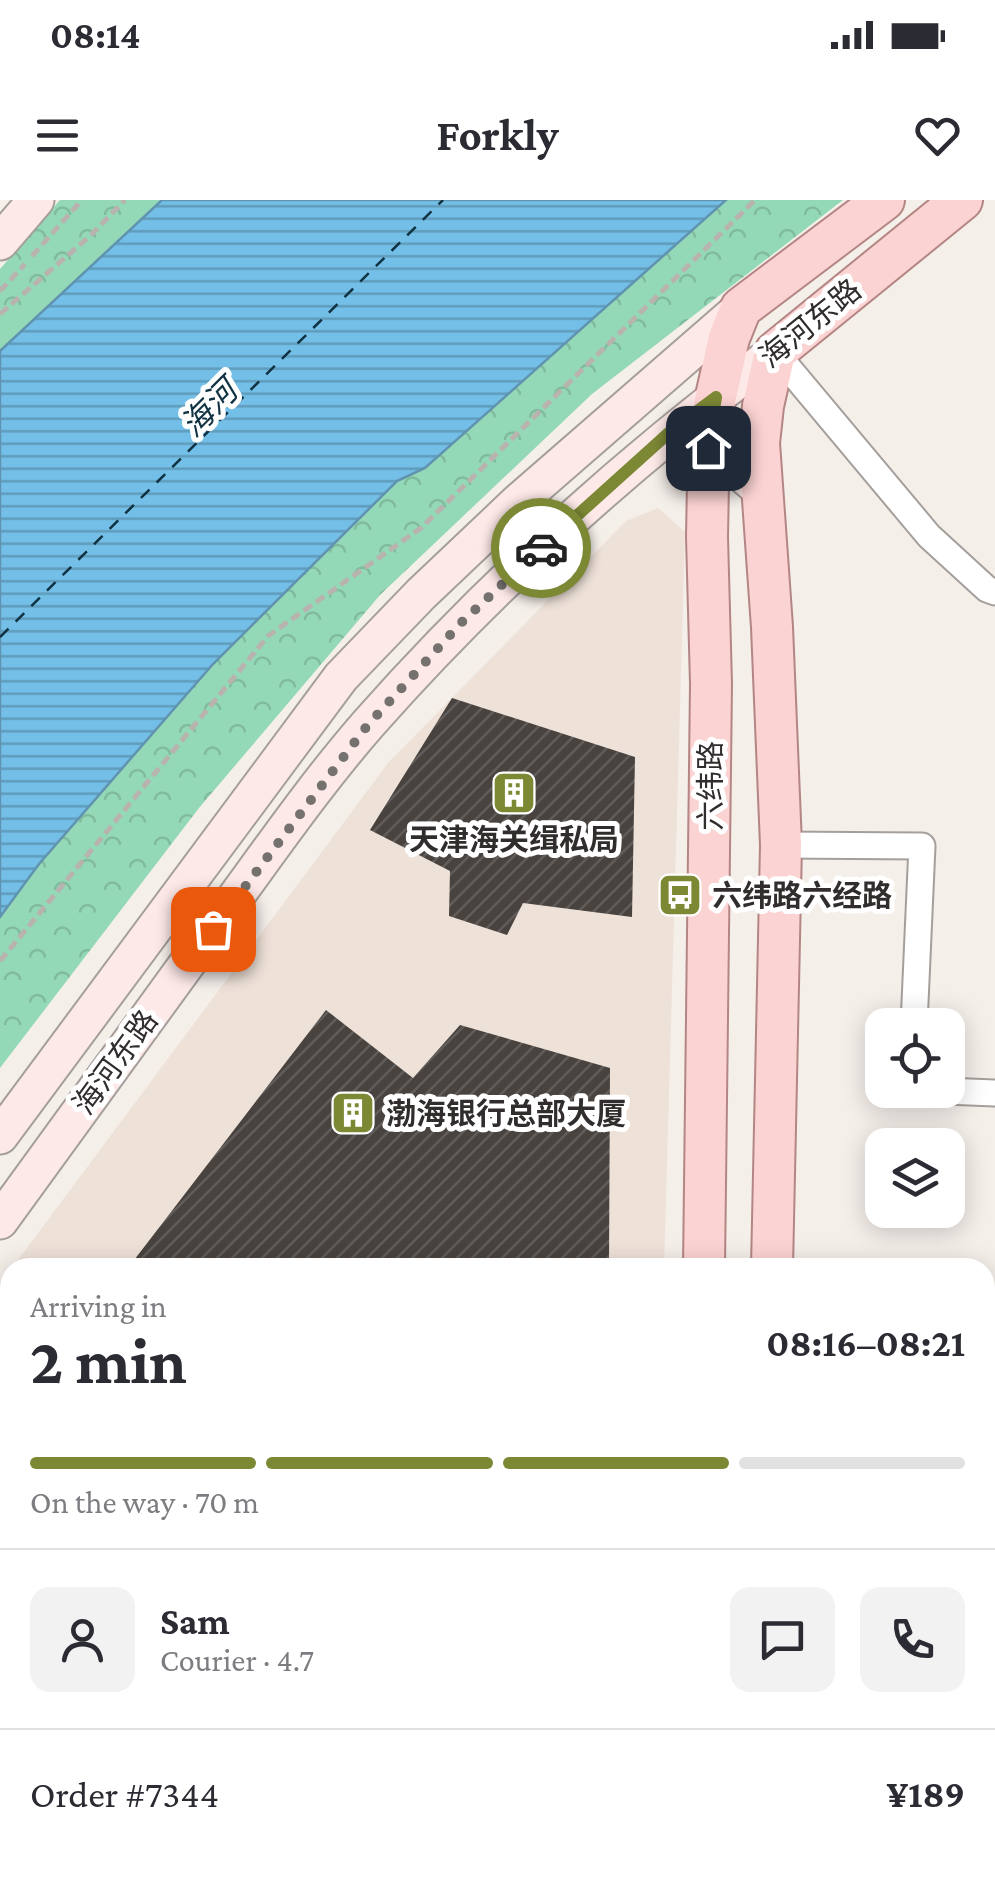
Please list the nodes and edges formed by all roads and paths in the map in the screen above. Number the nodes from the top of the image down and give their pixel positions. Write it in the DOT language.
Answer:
graph roads {
  1 [pos="36,200"];
  2 [pos="82,200"];
  3 [pos="124,200"];
  4 [pos="755,200"];
  5 [pos="884,200"];
  6 [pos="962,200"];
  7 [pos="0,242"];
  8 [pos="0,291"];
  9 [pos="741,308"];
  10 [pos="0,314"];
  11 [pos="776,352"];
  12 [pos="716,397"];
  13 [pos="621,415"];
  14 [pos="672,430"];
  15 [pos="708,448"];
  16 [pos="763,492"];
  17 [pos="995,592"];
  18 [pos="781,845"];
  19 [pos="0,961"];
  20 [pos="915,1008"];
  21 [pos="965,1092"];
  22 [pos="995,1093"];
  23 [pos="0,1136"];
  24 [pos="0,1221"];
  25 [pos="704,1258"];
  26 [pos="772,1258"];
  1 -- 7 [label="main road"];
  2 -- 8 [label="path"];
  3 -- 10 [label="path"];
  4 -- 19 [label="path"];
  5 -- 9 [label="main road, 海河东路"];
  6 -- 11 [label="main road, 海河东路"];
  9 -- 12 [label="main road, 六纬路"];
  9 -- 13 [label="main road, 海河东路"];
  11 -- 12 [label="main road, 海河东路"];
  11 -- 16 [label="main road"];
  11 -- 17 [label="street"];
  12 -- 14 [label="main road, 海河东路"];
  12 -- 15 [label="main road, 六纬路"];
  13 -- 14 [label="main road"];
  13 -- 23 [label="main road, 海河东路"];
  14 -- 15 [label="main road"];
  14 -- 24 [label="main road, 海河东路"];
  15 -- 16 [label="main road"];
  15 -- 25 [label="main road, 六纬路"];
  16 -- 18 [label="main road"];
  18 -- 20 [label="street"];
  18 -- 26 [label="main road"];
  21 -- 22 [label="street"];
}
